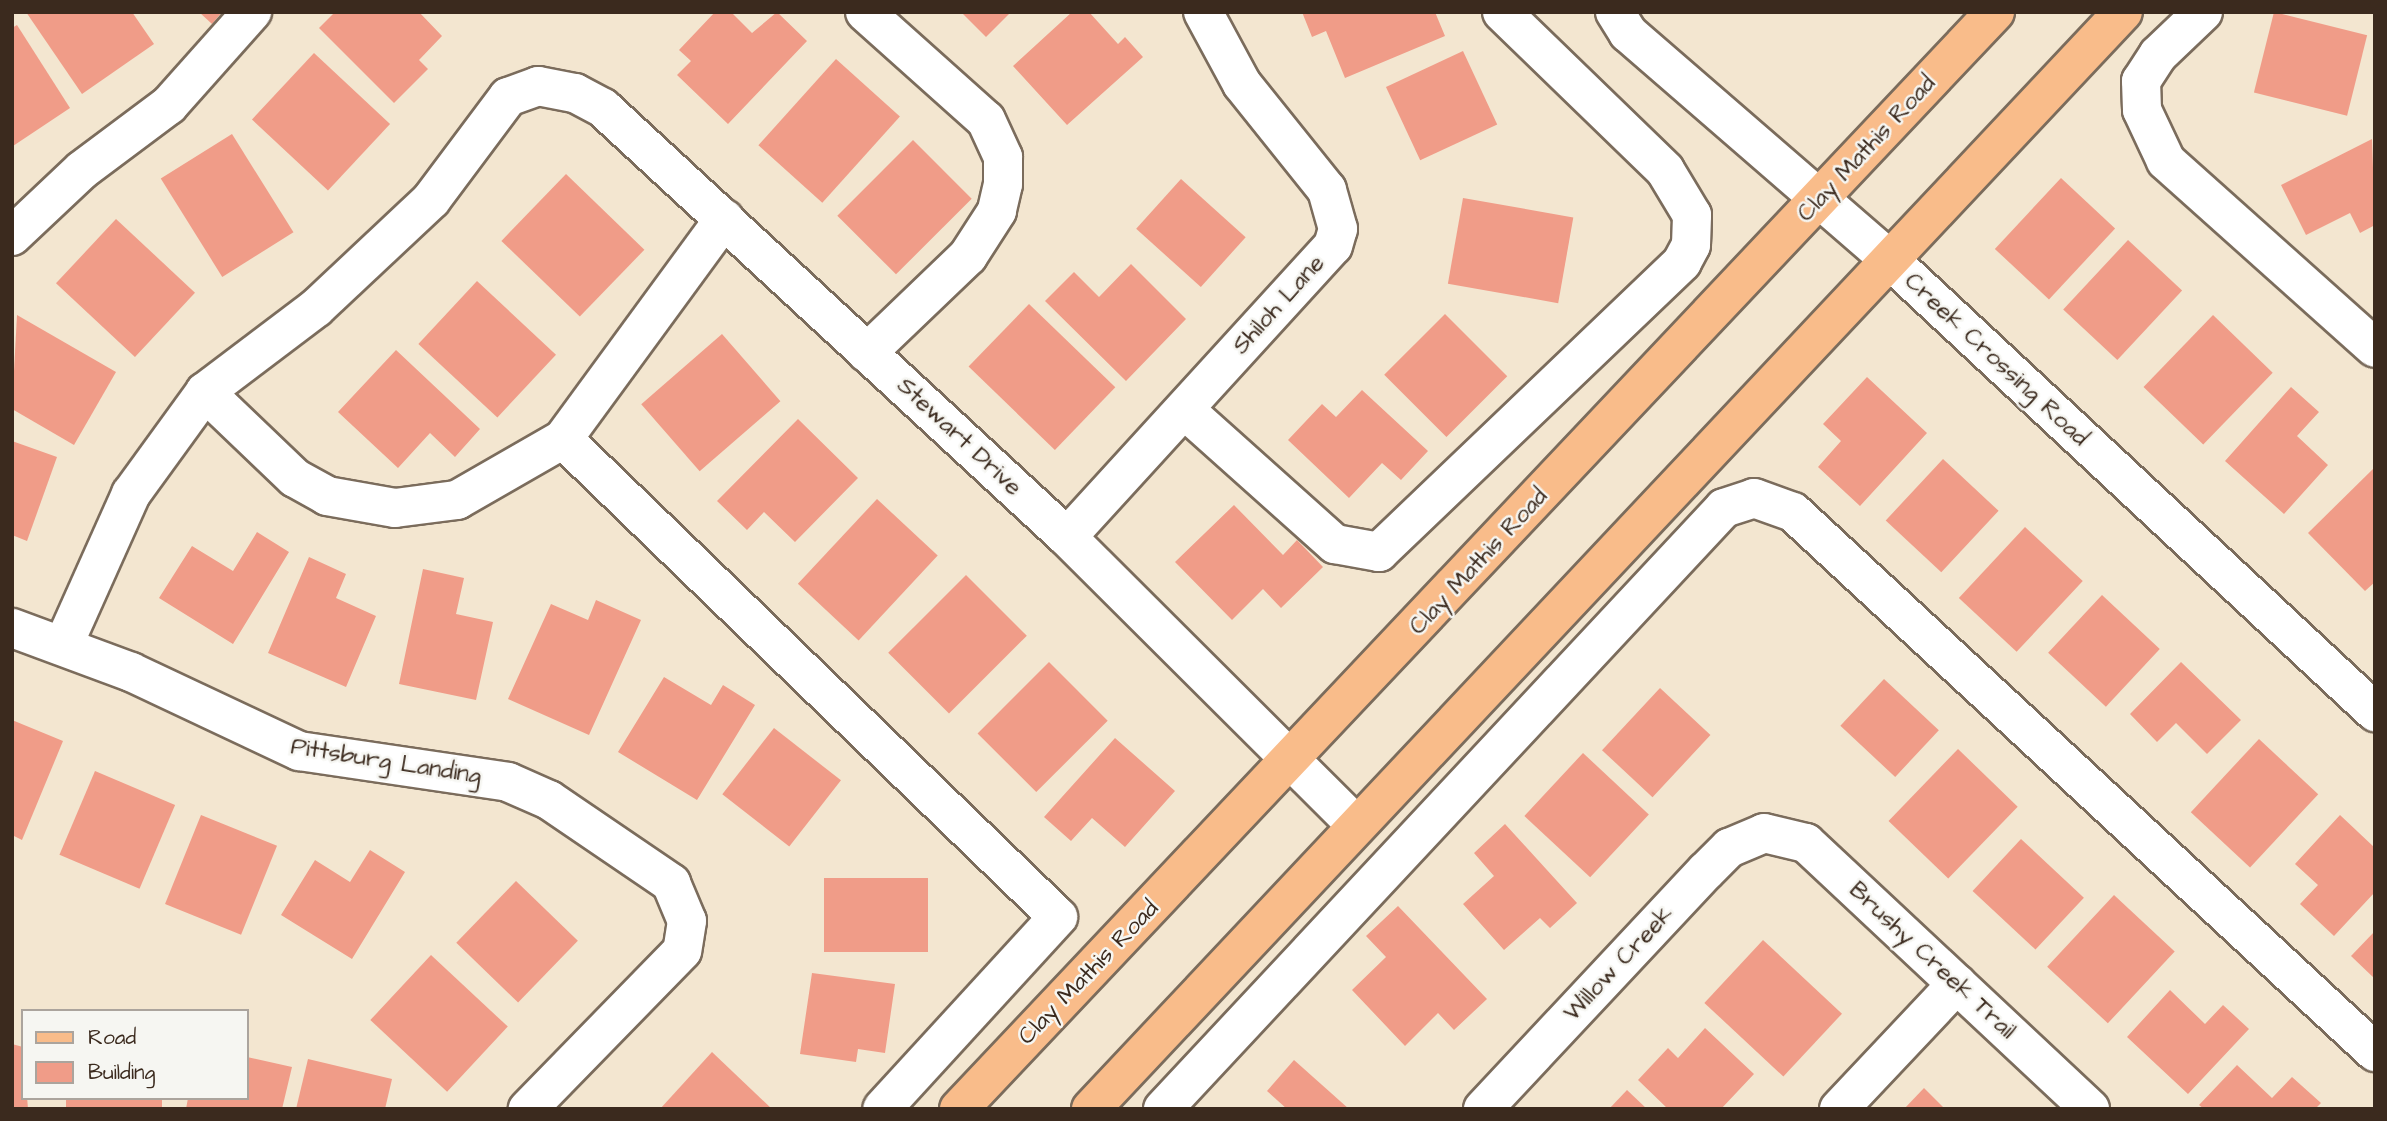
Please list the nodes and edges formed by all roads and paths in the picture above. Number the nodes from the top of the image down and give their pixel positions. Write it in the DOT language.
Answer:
graph roads {
  1 [pos="252,12"];
  2 [pos="865,12"];
  3 [pos="1203,12"];
  4 [pos="1502,12"];
  5 [pos="1615,12"];
  6 [pos="1995,12"];
  7 [pos="2123,12"];
  8 [pos="2203,12"];
  9 [pos="1818,201"];
  10 [pos="724,219"];
  11 [pos="12,236"];
  12 [pos="1891,261"];
  13 [pos="2375,348"];
  14 [pos="867,353"];
  15 [pos="205,393"];
  16 [pos="1186,411"];
  17 [pos="563,439"];
  18 [pos="1067,537"];
  19 [pos="12,628"];
  20 [pos="63,646"];
  21 [pos="2375,712"];
  22 [pos="1292,761"];
  23 [pos="1356,825"];
  24 [pos="1764,833"];
  25 [pos="1957,984"];
  26 [pos="2375,1052"];
  27 [pos="528,1109"];
  28 [pos="882,1109"];
  29 [pos="959,1109"];
  30 [pos="1091,1109"];
  31 [pos="1163,1109"];
  32 [pos="1483,1109"];
  33 [pos="1839,1109"];
  34 [pos="2090,1109"];
  1 -- 11 [label="street"];
  2 -- 14 [label="street"];
  3 -- 16 [label="street, Shiloh Lane"];
  4 -- 16 [label="street"];
  5 -- 9 [label="street, Creek Crossing Road"];
  6 -- 9 [label="main road, Clay Mathis Road"];
  7 -- 12 [label="main road"];
  8 -- 13 [label="street"];
  9 -- 12 [label="street, Creek Crossing Road"];
  9 -- 22 [label="main road, Clay Mathis Road"];
  10 -- 14 [label="street, Stewart Drive"];
  10 -- 15 [label="street, Stewart Drive"];
  10 -- 17 [label="street"];
  12 -- 21 [label="street, Creek Crossing Road"];
  12 -- 23 [label="main road"];
  14 -- 18 [label="street, Stewart Drive"];
  15 -- 17 [label="street"];
  15 -- 20 [label="street"];
  16 -- 18 [label="street, Shiloh Lane"];
  17 -- 28 [label="street"];
  18 -- 22 [label="street, Stewart Drive"];
  19 -- 20 [label="street, Pittsburg Landing"];
  20 -- 27 [label="street, Pittsburg Landing"];
  22 -- 23 [label="street, Stewart Drive"];
  22 -- 29 [label="main road, Clay Mathis Road"];
  23 -- 30 [label="main road"];
  24 -- 25 [label="street, Brushy Creek Trail"];
  24 -- 32 [label="street, Willow Creek"];
  25 -- 33 [label="street"];
  25 -- 34 [label="street, Brushy Creek Trail"];
  26 -- 31 [label="street"];
}
